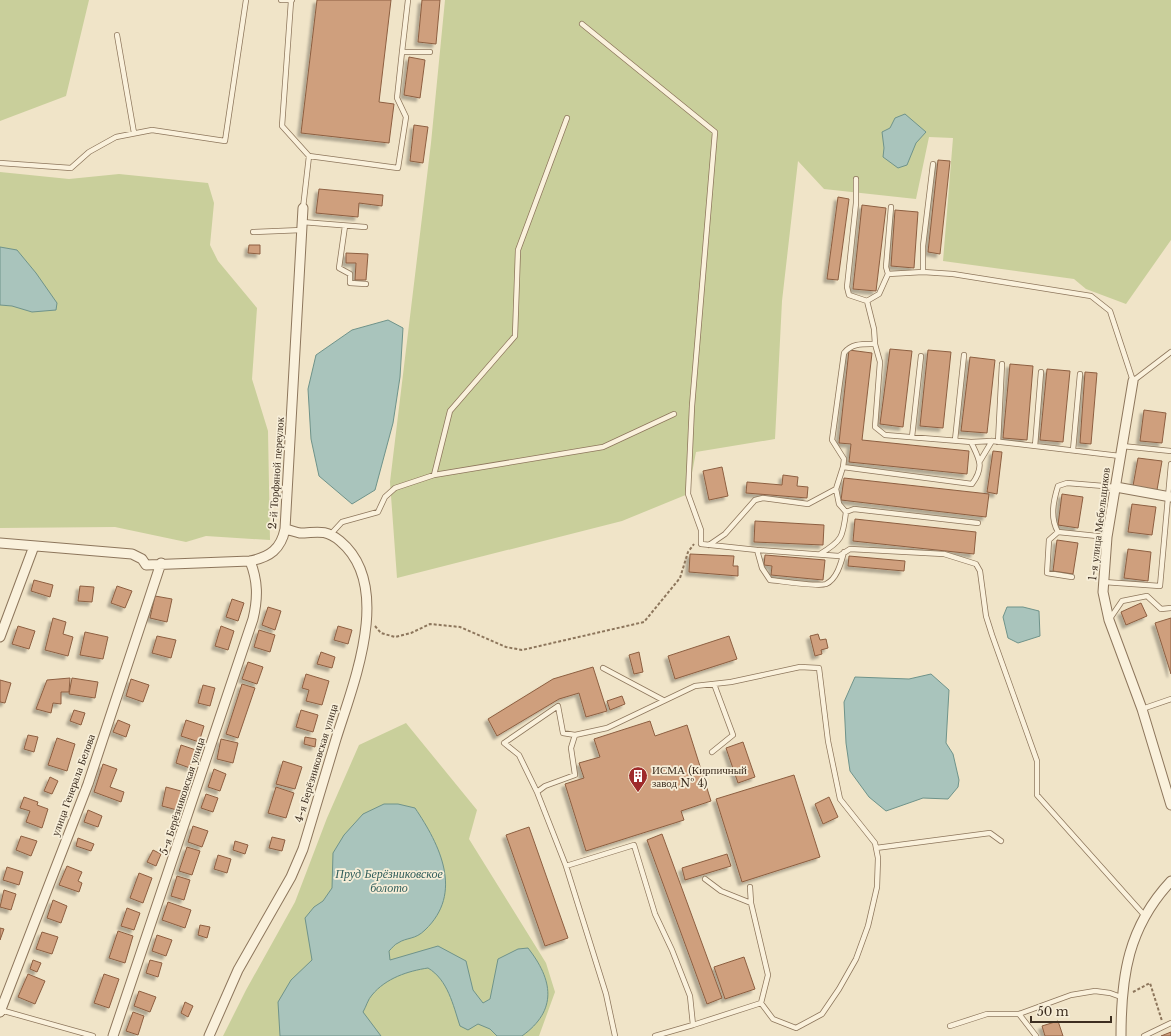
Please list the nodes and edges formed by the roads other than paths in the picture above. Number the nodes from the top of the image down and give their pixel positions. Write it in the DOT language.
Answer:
graph roads {
  1 [pos="246,0"];
  2 [pos="281,0"];
  3 [pos="408,0"];
  4 [pos="291,1"];
  5 [pos="582,24"];
  6 [pos="117,35"];
  7 [pos="402,52"];
  8 [pos="430,52"];
  9 [pos="567,118"];
  10 [pos="134,133"];
  11 [pos="309,156"];
  12 [pos="0,163"];
  13 [pos="933,164"];
  14 [pos="856,179"];
  15 [pos="891,207"];
  16 [pos="303,208"];
  17 [pos="302,226"];
  18 [pos="345,226"];
  19 [pos="365,227"];
  20 [pos="253,232"];
  21 [pos="923,272"];
  22 [pos="888,274"];
  23 [pos="366,284"];
  24 [pos="868,301"];
  25 [pos="875,344"];
  26 [pos="1171,352"];
  27 [pos="964,355"];
  28 [pos="921,356"];
  29 [pos="1002,364"];
  30 [pos="1041,372"];
  31 [pos="1080,374"];
  32 [pos="1133,381"];
  33 [pos="674,414"];
  34 [pos="912,437"];
  35 [pos="955,440"];
  36 [pos="971,442"];
  37 [pos="995,442"];
  38 [pos="1035,446"];
  39 [pos="1122,446"];
  40 [pos="1073,450"];
  41 [pos="1171,450"];
  42 [pos="1120,456"];
  43 [pos="980,461"];
  44 [pos="1171,464"];
  45 [pos="843,467"];
  46 [pos="434,475"];
  47 [pos="1116,488"];
  48 [pos="836,489"];
  49 [pos="1169,496"];
  50 [pos="846,512"];
  51 [pos="978,523"];
  52 [pos="285,529"];
  53 [pos="1058,532"];
  54 [pos="330,535"];
  55 [pos="1107,537"];
  56 [pos="0,543"];
  57 [pos="710,545"];
  58 [pos="34,546"];
  59 [pos="757,550"];
  60 [pos="844,552"];
  61 [pos="820,554"];
  62 [pos="250,561"];
  63 [pos="161,563"];
  64 [pos="1072,577"];
  65 [pos="1104,582"];
  66 [pos="1171,608"];
  67 [pos="1109,620"];
  68 [pos="0,637"];
  69 [pos="603,668"];
  70 [pos="714,684"];
  71 [pos="1171,699"];
  72 [pos="663,700"];
  73 [pos="1142,709"];
  74 [pos="575,735"];
  75 [pos="712,752"];
  76 [pos="537,792"];
  77 [pos="1171,805"];
  78 [pos="1001,841"];
  79 [pos="876,848"];
  80 [pos="566,866"];
  81 [pos="705,879"];
  82 [pos="1171,881"];
  83 [pos="750,887"];
  84 [pos="751,903"];
  85 [pos="1145,916"];
  86 [pos="1121,997"];
  87 [pos="761,1003"];
  88 [pos="0,1014"];
  89 [pos="1019,1014"];
  90 [pos="1171,1023"];
  91 [pos="693,1025"];
  92 [pos="950,1026"];
  93 [pos="93,1036"];
  94 [pos="113,1036"];
  95 [pos="209,1036"];
  96 [pos="615,1036"];
  97 [pos="655,1036"];
  98 [pos="1036,1036"];
  99 [pos="1121,1036"];
  100 [pos="1144,1036"];
  1 -- 10 [label="lane"];
  2 -- 4 [label="lane"];
  3 -- 7 [label="lane"];
  4 -- 11 [label="lane"];
  5 -- 57 [label="lane"];
  6 -- 10 [label="lane"];
  7 -- 8 [label="lane"];
  7 -- 11 [label="lane"];
  9 -- 46 [label="lane"];
  10 -- 12 [label="lane"];
  11 -- 16 [label="lane"];
  13 -- 21 [label="lane"];
  14 -- 24 [label="lane"];
  15 -- 22 [label="lane"];
  16 -- 17 [label="street, 2-й Торфяной переулок"];
  17 -- 18 [label="lane"];
  17 -- 20 [label="lane"];
  17 -- 52 [label="street, 2-й Торфяной переулок"];
  18 -- 19 [label="lane"];
  18 -- 23 [label="lane"];
  21 -- 22 [label="lane"];
  21 -- 32 [label="lane"];
  22 -- 24 [label="lane"];
  24 -- 25 [label="lane"];
  25 -- 34 [label="lane"];
  25 -- 45 [label="lane"];
  26 -- 32 [label="lane"];
  27 -- 35 [label="lane"];
  28 -- 34 [label="lane"];
  29 -- 37 [label="lane"];
  30 -- 38 [label="lane"];
  31 -- 40 [label="lane"];
  32 -- 39 [label="street, 1-я улица Мебельщиков"];
  33 -- 46 [label="lane"];
  34 -- 35 [label="lane"];
  35 -- 36 [label="lane"];
  36 -- 37 [label="lane"];
  36 -- 43 [label="lane"];
  37 -- 38 [label="lane"];
  37 -- 43 [label="lane"];
  38 -- 40 [label="lane"];
  39 -- 41 [label="lane"];
  39 -- 42 [label="street, 1-я улица Мебельщиков"];
  40 -- 42 [label="lane"];
  42 -- 47 [label="street, 1-я улица Мебельщиков"];
  43 -- 45 [label="lane"];
  44 -- 49 [label="lane"];
  45 -- 48 [label="lane"];
  46 -- 54 [label="lane"];
  47 -- 49 [label="street"];
  47 -- 53 [label="lane"];
  47 -- 55 [label="street, 1-я улица Мебельщиков"];
  48 -- 50 [label="lane"];
  48 -- 57 [label="lane"];
  49 -- 65 [label="lane"];
  50 -- 51 [label="lane"];
  50 -- 61 [label="lane"];
  52 -- 54 [label="street, 4-я Берёзниковская улица"];
  52 -- 62 [label="street, 2-й Торфяной переулок"];
  53 -- 55 [label="lane"];
  53 -- 64 [label="lane"];
  54 -- 95 [label="street, 4-я Берёзниковская улица"];
  55 -- 65 [label="street, 1-я улица Мебельщиков"];
  56 -- 58 [label="street, 2-й Торфяной переулок"];
  57 -- 59 [label="lane"];
  58 -- 63 [label="street, 2-й Торфяной переулок"];
  58 -- 68 [label="street"];
  59 -- 60 [label="lane"];
  59 -- 61 [label="lane"];
  60 -- 61 [label="lane"];
  60 -- 85 [label="lane"];
  62 -- 63 [label="street, 2-й Торфяной переулок"];
  62 -- 94 [label="street, 5-я Берёзниковская улица"];
  63 -- 88 [label="street, улица Генерала Белова"];
  65 -- 67 [label="street, 1-я улица Мебельщиков"];
  66 -- 67 [label="lane"];
  67 -- 73 [label="street, 1-я улица Мебельщиков"];
  69 -- 72 [label="lane"];
  70 -- 72 [label="lane"];
  70 -- 75 [label="lane"];
  70 -- 79 [label="lane"];
  71 -- 73 [label="lane"];
  72 -- 74 [label="lane"];
  73 -- 77 [label="street, 1-я улица Мебельщиков"];
  74 -- 76 [label="lane"];
  74 -- 76 [label="lane"];
  76 -- 80 [label="lane"];
  78 -- 79 [label="lane"];
  79 -- 87 [label="lane"];
  80 -- 91 [label="lane"];
  80 -- 96 [label="lane"];
  81 -- 84 [label="lane"];
  82 -- 85 [label="street"];
  83 -- 84 [label="lane"];
  84 -- 87 [label="lane"];
  85 -- 86 [label="street"];
  86 -- 89 [label="lane"];
  86 -- 99 [label="street"];
  87 -- 91 [label="lane"];
  88 -- 93 [label="lane"];
  89 -- 92 [label="lane"];
  89 -- 98 [label="lane"];
  90 -- 100 [label="lane"];
  91 -- 97 [label="lane"];
}
